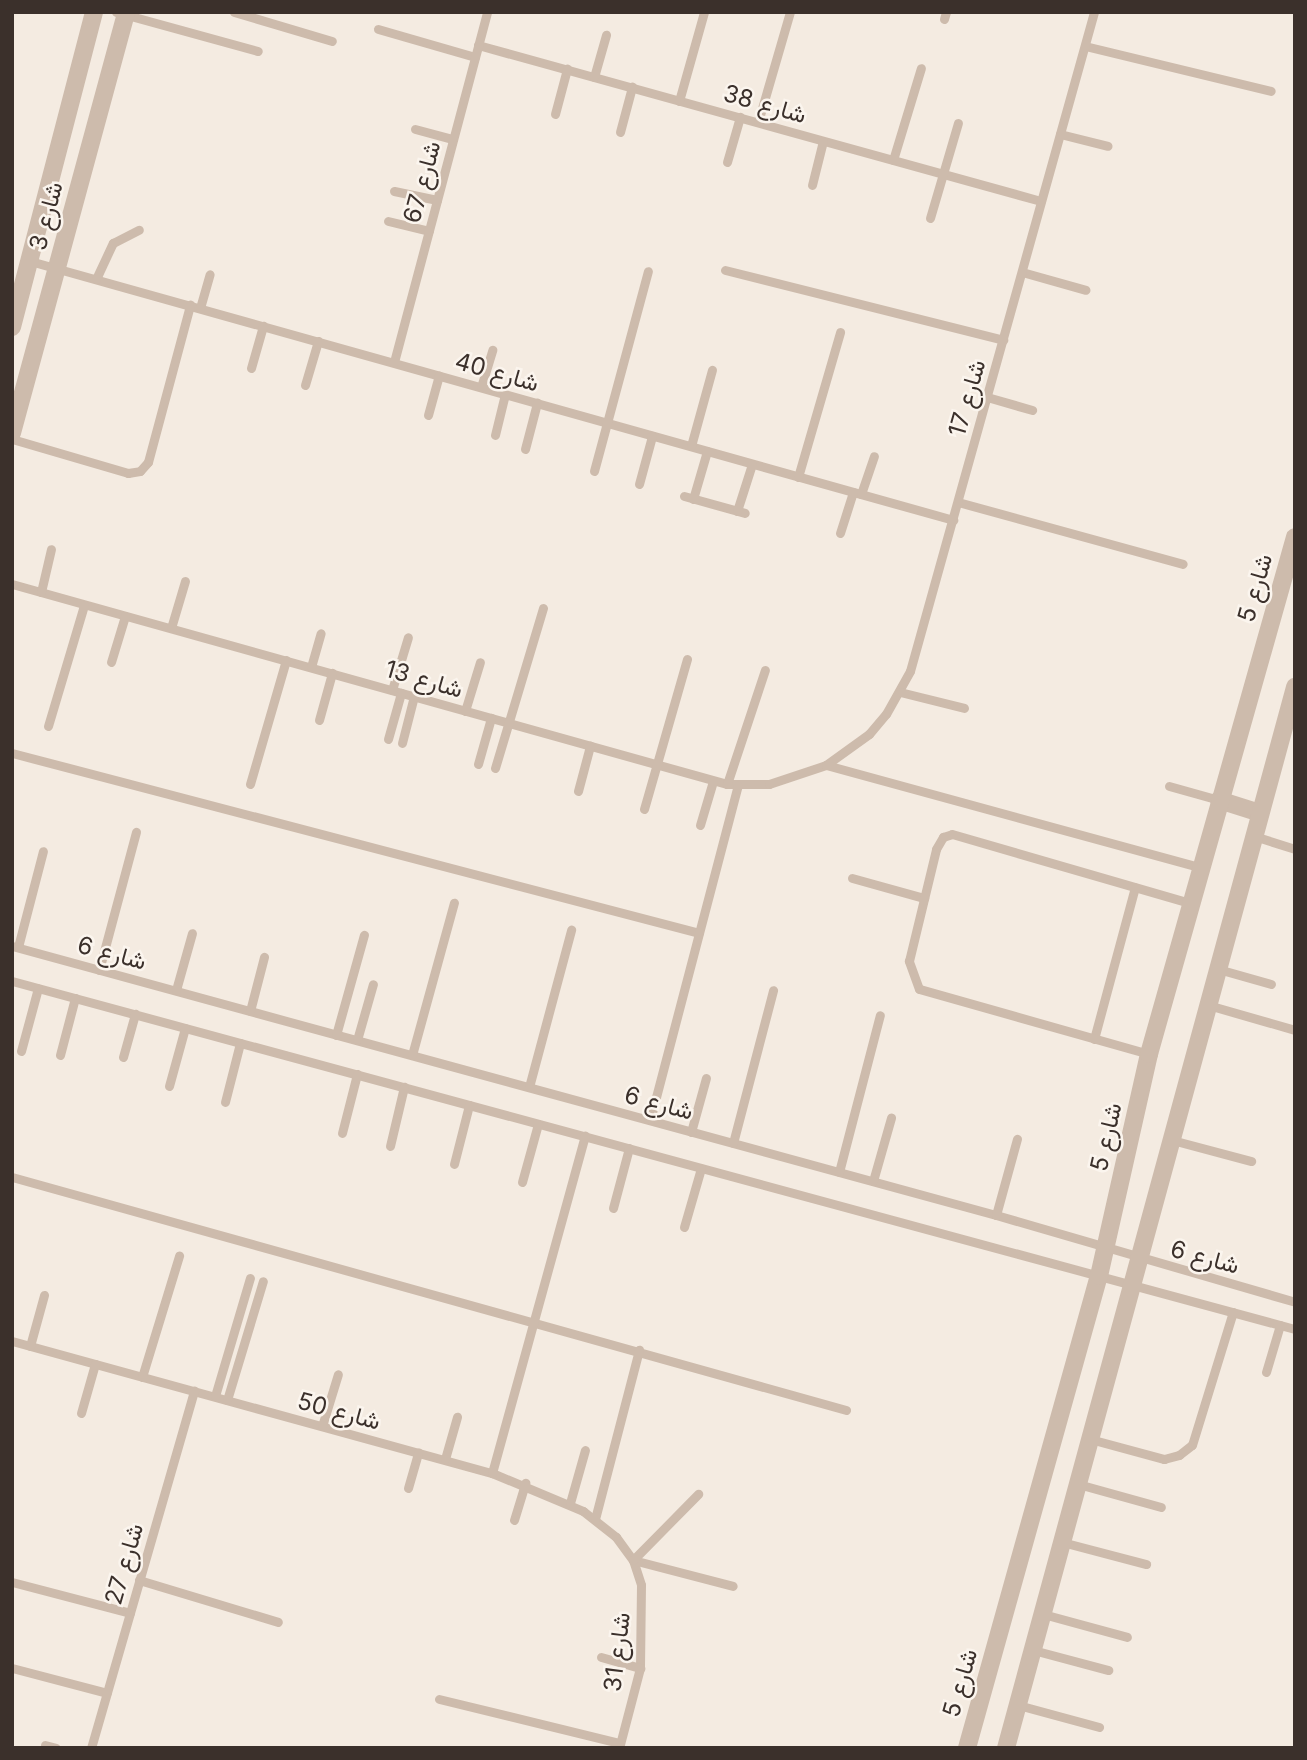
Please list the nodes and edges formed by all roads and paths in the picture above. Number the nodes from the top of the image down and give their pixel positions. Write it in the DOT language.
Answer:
graph roads {
  1 [pos="94,12"];
  2 [pos="234,12"];
  3 [pos="487,12"];
  4 [pos="704,12"];
  5 [pos="790,12"];
  6 [pos="1094,12"];
  7 [pos="122,13"];
  8 [pos="378,29"];
  9 [pos="606,35"];
  10 [pos="332,41"];
  11 [pos="478,45"];
  12 [pos="1085,46"];
  13 [pos="258,51"];
  14 [pos="475,57"];
  15 [pos="921,68"];
  16 [pos="567,69"];
  17 [pos="594,77"];
  18 [pos="632,87"];
  19 [pos="1271,91"];
  20 [pos="679,100"];
  21 [pos="555,114"];
  22 [pos="740,117"];
  23 [pos="758,122"];
  24 [pos="958,123"];
  25 [pos="415,129"];
  26 [pos="620,132"];
  27 [pos="1060,134"];
  28 [pos="453,139"];
  29 [pos="823,141"];
  30 [pos="1108,146"];
  31 [pos="893,160"];
  32 [pos="727,162"];
  33 [pos="943,174"];
  34 [pos="812,185"];
  35 [pos="394,191"];
  36 [pos="437,200"];
  37 [pos="1041,201"];
  38 [pos="930,218"];
  39 [pos="388,221"];
  40 [pos="139,230"];
  41 [pos="429,231"];
  42 [pos="30,261"];
  43 [pos="57,268"];
  44 [pos="725,270"];
  45 [pos="648,271"];
  46 [pos="1022,272"];
  47 [pos="211,274"];
  48 [pos="96,279"];
  49 [pos="1086,290"];
  50 [pos="195,307"];
  51 [pos="263,326"];
  52 [pos="12,327"];
  53 [pos="840,331"];
  54 [pos="1003,340"];
  55 [pos="318,341"];
  56 [pos="492,350"];
  57 [pos="394,362"];
  58 [pos="251,368"];
  59 [pos="712,370"];
  60 [pos="439,375"];
  61 [pos="305,384"];
  62 [pos="481,387"];
  63 [pos="505,394"];
  64 [pos="987,397"];
  65 [pos="537,403"];
  66 [pos="1032,410"];
  67 [pos="428,415"];
  68 [pos="607,422"];
  69 [pos="12,433"];
  70 [pos="495,435"];
  71 [pos="652,436"];
  72 [pos="12,439"];
  73 [pos="691,446"];
  74 [pos="525,449"];
  75 [pos="707,451"];
  76 [pos="874,456"];
  77 [pos="752,464"];
  78 [pos="594,471"];
  79 [pos="798,477"];
  80 [pos="639,484"];
  81 [pos="857,493"];
  82 [pos="958,502"];
  83 [pos="953,520"];
  84 [pos="840,533"];
  85 [pos="1295,537"];
  86 [pos="51,549"];
  87 [pos="1183,564"];
  88 [pos="185,581"];
  89 [pos="12,584"];
  90 [pos="41,592"];
  91 [pos="84,605"];
  92 [pos="543,608"];
  93 [pos="125,616"];
  94 [pos="171,628"];
  95 [pos="321,633"];
  96 [pos="408,637"];
  97 [pos="687,659"];
  98 [pos="286,660"];
  99 [pos="111,662"];
  100 [pos="480,662"];
  101 [pos="311,667"];
  102 [pos="765,670"];
  103 [pos="332,673"];
  104 [pos="1295,687"];
  105 [pos="396,691"];
  106 [pos="900,692"];
  107 [pos="414,696"];
  108 [pos="964,708"];
  109 [pos="465,711"];
  110 [pos="491,718"];
  111 [pos="319,720"];
  112 [pos="507,723"];
  113 [pos="48,726"];
  114 [pos="388,739"];
  115 [pos="1288,739"];
  116 [pos="402,743"];
  117 [pos="590,746"];
  118 [pos="12,753"];
  119 [pos="478,764"];
  120 [pos="656,765"];
  121 [pos="826,765"];
  122 [pos="495,768"];
  123 [pos="713,781"];
  124 [pos="250,784"];
  125 [pos="727,784"];
  126 [pos="738,785"];
  127 [pos="1169,786"];
  128 [pos="578,791"];
  129 [pos="1219,800"];
  130 [pos="644,809"];
  131 [pos="1261,813"];
  132 [pos="700,825"];
  133 [pos="135,832"];
  134 [pos="1254,836"];
  135 [pos="1295,849"];
  136 [pos="43,850"];
  137 [pos="1200,867"];
  138 [pos="852,878"];
  139 [pos="1135,887"];
  140 [pos="925,898"];
  141 [pos="454,903"];
  142 [pos="1190,904"];
  143 [pos="571,930"];
  144 [pos="192,933"];
  145 [pos="699,933"];
  146 [pos="364,935"];
  147 [pos="15,947"];
  148 [pos="264,957"];
  149 [pos="1218,969"];
  150 [pos="99,970"];
  151 [pos="12,981"];
  152 [pos="373,984"];
  153 [pos="1271,984"];
  154 [pos="38,988"];
  155 [pos="176,990"];
  156 [pos="773,990"];
  157 [pos="75,998"];
  158 [pos="1208,1005"];
  159 [pos="250,1011"];
  160 [pos="135,1014"];
  161 [pos="880,1015"];
  162 [pos="185,1028"];
  163 [pos="1295,1030"];
  164 [pos="336,1035"];
  165 [pos="1094,1039"];
  166 [pos="357,1040"];
  167 [pos="240,1043"];
  168 [pos="21,1051"];
  169 [pos="1149,1054"];
  170 [pos="60,1055"];
  171 [pos="412,1055"];
  172 [pos="123,1057"];
  173 [pos="357,1074"];
  174 [pos="706,1078"];
  175 [pos="169,1086"];
  176 [pos="404,1087"];
  177 [pos="528,1087"];
  178 [pos="225,1102"];
  179 [pos="469,1105"];
  180 [pos="891,1118"];
  181 [pos="650,1120"];
  182 [pos="538,1124"];
  183 [pos="691,1132"];
  184 [pos="342,1133"];
  185 [pos="585,1136"];
  186 [pos="1017,1139"];
  187 [pos="1171,1140"];
  188 [pos="733,1143"];
  189 [pos="390,1146"];
  190 [pos="629,1148"];
  191 [pos="1251,1161"];
  192 [pos="454,1164"];
  193 [pos="701,1168"];
  194 [pos="839,1172"];
  195 [pos="12,1178"];
  196 [pos="873,1181"];
  197 [pos="522,1182"];
  198 [pos="613,1208"];
  199 [pos="996,1215"];
  200 [pos="684,1227"];
  201 [pos="1106,1250"];
  202 [pos="179,1256"];
  203 [pos="1139,1259"];
  204 [pos="1099,1276"];
  205 [pos="250,1278"];
  206 [pos="262,1282"];
  207 [pos="1132,1284"];
  208 [pos="44,1295"];
  209 [pos="1295,1302"];
  210 [pos="1233,1312"];
  211 [pos="537,1321"];
  212 [pos="1280,1325"];
  213 [pos="1295,1329"];
  214 [pos="12,1341"];
  215 [pos="30,1346"];
  216 [pos="639,1350"];
  217 [pos="96,1364"];
  218 [pos="1266,1372"];
  219 [pos="338,1374"];
  220 [pos="142,1377"];
  221 [pos="194,1391"];
  222 [pos="215,1396"];
  223 [pos="227,1400"];
  224 [pos="846,1410"];
  225 [pos="81,1413"];
  226 [pos="457,1417"];
  227 [pos="322,1426"];
  228 [pos="1090,1439"];
  229 [pos="585,1450"];
  230 [pos="418,1452"];
  231 [pos="445,1459"];
  232 [pos="492,1473"];
  233 [pos="525,1483"];
  234 [pos="1078,1485"];
  235 [pos="408,1489"];
  236 [pos="698,1494"];
  237 [pos="570,1503"];
  238 [pos="1161,1507"];
  239 [pos="595,1519"];
  240 [pos="514,1520"];
  241 [pos="1062,1542"];
  242 [pos="633,1560"];
  243 [pos="1146,1564"];
  244 [pos="139,1580"];
  245 [pos="12,1581"];
  246 [pos="733,1586"];
  247 [pos="130,1613"];
  248 [pos="1043,1614"];
  249 [pos="278,1622"];
  250 [pos="1127,1637"];
  251 [pos="1033,1650"];
  252 [pos="601,1657"];
  253 [pos="12,1668"];
  254 [pos="640,1668"];
  255 [pos="1108,1670"];
  256 [pos="107,1693"];
  257 [pos="439,1699"];
  258 [pos="1018,1705"];
  259 [pos="1099,1727"];
  260 [pos="45,1745"];
  261 [pos="620,1745"];
  262 [pos="56,1748"];
  263 [pos="92,1748"];
  264 [pos="967,1748"];
  265 [pos="1006,1748"];
  1 -- 42 [label="street, شارع 3"];
  2 -- 10 [label="lane"];
  3 -- 11 [label="lane, شارع 67"];
  4 -- 20 [label="lane"];
  5 -- 23 [label="lane"];
  6 -- 12 [label="lane, شارع 17"];
  7 -- 13 [label="lane"];
  7 -- 43 [label="street, شارع 3"];
  8 -- 14 [label="lane"];
  9 -- 17 [label="lane"];
  11 -- 14 [label="lane, شارع 67"];
  11 -- 16 [label="lane, شارع 38"];
  12 -- 19 [label="lane"];
  12 -- 27 [label="lane, شارع 17"];
  14 -- 28 [label="lane, شارع 67"];
  15 -- 31 [label="lane"];
  16 -- 17 [label="lane, شارع 38"];
  16 -- 21 [label="lane"];
  17 -- 18 [label="lane, شارع 38"];
  18 -- 20 [label="lane, شارع 38"];
  18 -- 26 [label="lane"];
  20 -- 22 [label="lane, شارع 38"];
  22 -- 23 [label="lane, شارع 38"];
  22 -- 32 [label="lane"];
  23 -- 29 [label="lane, شارع 38"];
  24 -- 33 [label="lane"];
  25 -- 28 [label="lane"];
  27 -- 30 [label="lane"];
  27 -- 37 [label="lane, شارع 17"];
  28 -- 36 [label="lane, شارع 67"];
  29 -- 31 [label="lane, شارع 38"];
  29 -- 34 [label="lane"];
  31 -- 33 [label="lane, شارع 38"];
  33 -- 37 [label="lane, شارع 38"];
  33 -- 38 [label="lane"];
  35 -- 36 [label="lane"];
  36 -- 41 [label="lane, شارع 67"];
  37 -- 46 [label="lane, شارع 17"];
  39 -- 41 [label="lane"];
  40 -- 48 [label="lane"];
  41 -- 57 [label="lane, شارع 67"];
  42 -- 43 [label="lane, شارع 40"];
  42 -- 52 [label="street, شارع 3"];
  43 -- 48 [label="lane, شارع 40"];
  43 -- 69 [label="street, شارع 3"];
  44 -- 54 [label="lane"];
  45 -- 68 [label="lane"];
  46 -- 49 [label="lane"];
  46 -- 54 [label="lane, شارع 17"];
  47 -- 50 [label="lane"];
  48 -- 50 [label="lane, شارع 40"];
  50 -- 51 [label="lane, شارع 40"];
  50 -- 72 [label="lane"];
  51 -- 55 [label="lane, شارع 40"];
  51 -- 58 [label="lane"];
  53 -- 79 [label="lane"];
  54 -- 64 [label="lane, شارع 17"];
  55 -- 57 [label="lane, شارع 40"];
  55 -- 61 [label="lane"];
  56 -- 62 [label="lane"];
  57 -- 60 [label="lane, شارع 40"];
  59 -- 73 [label="lane"];
  60 -- 62 [label="lane, شارع 40"];
  60 -- 67 [label="lane"];
  62 -- 63 [label="lane, شارع 40"];
  63 -- 65 [label="lane, شارع 40"];
  63 -- 70 [label="lane"];
  64 -- 66 [label="lane"];
  64 -- 82 [label="lane, شارع 17"];
  65 -- 68 [label="lane, شارع 40"];
  65 -- 74 [label="lane"];
  68 -- 71 [label="lane, شارع 40"];
  68 -- 78 [label="lane"];
  71 -- 73 [label="lane, شارع 40"];
  71 -- 80 [label="lane"];
  73 -- 75 [label="lane, شارع 40"];
  75 -- 77 [label="lane, شارع 40"];
  75 -- 77 [label="lane"];
  76 -- 81 [label="lane"];
  77 -- 79 [label="lane, شارع 40"];
  79 -- 81 [label="lane, شارع 40"];
  81 -- 83 [label="lane, شارع 40"];
  81 -- 84 [label="lane"];
  82 -- 83 [label="lane, شارع 17"];
  82 -- 87 [label="lane"];
  83 -- 106 [label="lane, شارع 17"];
  85 -- 129 [label="street, شارع 5"];
  86 -- 90 [label="lane"];
  88 -- 94 [label="lane"];
  89 -- 90 [label="lane, شارع 13"];
  90 -- 91 [label="lane, شارع 13"];
  91 -- 93 [label="lane, شارع 13"];
  91 -- 113 [label="lane"];
  92 -- 112 [label="lane"];
  93 -- 94 [label="lane, شارع 13"];
  93 -- 99 [label="lane"];
  94 -- 98 [label="lane, شارع 13"];
  95 -- 101 [label="lane"];
  96 -- 105 [label="lane"];
  97 -- 120 [label="lane"];
  98 -- 101 [label="lane, شارع 13"];
  98 -- 124 [label="lane"];
  100 -- 109 [label="lane"];
  101 -- 103 [label="lane, شارع 13"];
  102 -- 125 [label="lane"];
  103 -- 105 [label="lane, شارع 13"];
  103 -- 111 [label="lane"];
  104 -- 115 [label="street"];
  105 -- 107 [label="lane, شارع 13"];
  105 -- 114 [label="lane"];
  106 -- 108 [label="lane"];
  106 -- 121 [label="lane, شارع 17"];
  107 -- 109 [label="lane, شارع 13"];
  107 -- 116 [label="lane"];
  109 -- 110 [label="lane, شارع 13"];
  110 -- 112 [label="lane, شارع 13"];
  110 -- 119 [label="lane"];
  112 -- 117 [label="lane, شارع 13"];
  112 -- 122 [label="lane"];
  115 -- 131 [label="street"];
  117 -- 120 [label="lane, شارع 13"];
  117 -- 128 [label="lane"];
  118 -- 145 [label="lane"];
  120 -- 123 [label="lane, شارع 13"];
  120 -- 130 [label="lane"];
  121 -- 126 [label="lane, شارع 13"];
  121 -- 137 [label="lane"];
  123 -- 125 [label="lane, شارع 13"];
  123 -- 132 [label="lane"];
  125 -- 126 [label="lane, شارع 13"];
  126 -- 145 [label="lane"];
  127 -- 129 [label="lane"];
  129 -- 131 [label="street"];
  129 -- 137 [label="street, شارع 5"];
  131 -- 134 [label="street"];
  133 -- 150 [label="lane"];
  134 -- 135 [label="lane"];
  134 -- 149 [label="street"];
  136 -- 147 [label="lane"];
  137 -- 142 [label="street, شارع 5"];
  138 -- 140 [label="lane"];
  139 -- 140 [label="lane"];
  139 -- 142 [label="lane"];
  139 -- 165 [label="lane"];
  140 -- 165 [label="lane"];
  141 -- 171 [label="lane"];
  142 -- 169 [label="street, شارع 5"];
  143 -- 177 [label="lane"];
  144 -- 155 [label="lane"];
  145 -- 181 [label="lane"];
  146 -- 164 [label="lane"];
  147 -- 150 [label="lane, شارع 6"];
  148 -- 159 [label="lane"];
  149 -- 153 [label="lane"];
  149 -- 158 [label="street"];
  150 -- 155 [label="lane, شارع 6"];
  151 -- 154 [label="lane, شارع 6"];
  152 -- 166 [label="lane"];
  154 -- 157 [label="lane, شارع 6"];
  154 -- 168 [label="lane"];
  155 -- 159 [label="lane, شارع 6"];
  156 -- 188 [label="lane"];
  157 -- 160 [label="lane, شارع 6"];
  157 -- 170 [label="lane"];
  158 -- 163 [label="lane"];
  158 -- 187 [label="street"];
  159 -- 164 [label="lane, شارع 6"];
  160 -- 162 [label="lane, شارع 6"];
  160 -- 172 [label="lane"];
  161 -- 194 [label="lane"];
  162 -- 167 [label="lane, شارع 6"];
  162 -- 175 [label="lane"];
  164 -- 166 [label="lane, شارع 6"];
  165 -- 169 [label="lane"];
  166 -- 171 [label="lane, شارع 6"];
  167 -- 173 [label="lane, شارع 6"];
  167 -- 178 [label="lane"];
  169 -- 201 [label="street, شارع 5"];
  171 -- 177 [label="lane, شارع 6"];
  173 -- 176 [label="lane, شارع 6"];
  173 -- 184 [label="lane"];
  174 -- 183 [label="lane"];
  176 -- 179 [label="lane, شارع 6"];
  176 -- 189 [label="lane"];
  177 -- 181 [label="lane, شارع 6"];
  179 -- 182 [label="lane, شارع 6"];
  179 -- 192 [label="lane"];
  180 -- 196 [label="lane"];
  181 -- 183 [label="lane, شارع 6"];
  182 -- 185 [label="lane, شارع 6"];
  182 -- 197 [label="lane"];
  183 -- 188 [label="lane, شارع 6"];
  185 -- 190 [label="lane, شارع 6"];
  185 -- 211 [label="lane"];
  186 -- 199 [label="lane"];
  187 -- 191 [label="lane"];
  187 -- 203 [label="street"];
  188 -- 194 [label="lane, شارع 6"];
  190 -- 193 [label="lane, شارع 6"];
  190 -- 198 [label="lane"];
  193 -- 200 [label="lane"];
  193 -- 204 [label="lane, شارع 6"];
  194 -- 196 [label="lane, شارع 6"];
  195 -- 211 [label="lane"];
  196 -- 199 [label="lane, شارع 6"];
  199 -- 201 [label="lane, شارع 6"];
  201 -- 203 [label="lane, شارع 6"];
  201 -- 204 [label="street, شارع 5"];
  202 -- 220 [label="lane"];
  203 -- 207 [label="street"];
  203 -- 209 [label="lane, شارع 6"];
  204 -- 207 [label="lane, شارع 6"];
  204 -- 264 [label="street, شارع 5"];
  205 -- 222 [label="lane"];
  206 -- 223 [label="lane"];
  207 -- 210 [label="lane, شارع 6"];
  207 -- 228 [label="street"];
  208 -- 215 [label="lane"];
  210 -- 212 [label="lane, شارع 6"];
  210 -- 228 [label="lane"];
  211 -- 216 [label="lane"];
  211 -- 232 [label="lane"];
  212 -- 213 [label="lane, شارع 6"];
  212 -- 218 [label="lane"];
  214 -- 215 [label="lane, شارع 50"];
  215 -- 217 [label="lane, شارع 50"];
  216 -- 224 [label="lane"];
  216 -- 239 [label="lane"];
  217 -- 220 [label="lane, شارع 50"];
  217 -- 225 [label="lane"];
  219 -- 227 [label="lane"];
  220 -- 221 [label="lane, شارع 50"];
  221 -- 222 [label="lane, شارع 50"];
  221 -- 244 [label="lane, شارع 27"];
  222 -- 223 [label="lane, شارع 50"];
  223 -- 227 [label="lane, شارع 50"];
  226 -- 231 [label="lane"];
  227 -- 230 [label="lane, شارع 50"];
  228 -- 234 [label="street"];
  229 -- 237 [label="lane"];
  230 -- 231 [label="lane, شارع 50"];
  230 -- 235 [label="lane"];
  231 -- 232 [label="lane, شارع 50"];
  232 -- 233 [label="lane, شارع 50"];
  233 -- 237 [label="lane, شارع 50"];
  233 -- 240 [label="lane"];
  234 -- 238 [label="lane"];
  234 -- 241 [label="street"];
  236 -- 242 [label="lane"];
  237 -- 239 [label="lane, شارع 50"];
  239 -- 242 [label="lane, شارع 50"];
  241 -- 243 [label="lane"];
  241 -- 248 [label="street"];
  242 -- 246 [label="lane"];
  242 -- 254 [label="lane, شارع 31"];
  244 -- 247 [label="lane, شارع 27"];
  244 -- 249 [label="lane"];
  245 -- 247 [label="lane"];
  247 -- 256 [label="lane, شارع 27"];
  248 -- 250 [label="lane"];
  248 -- 251 [label="street"];
  251 -- 255 [label="lane"];
  251 -- 258 [label="street"];
  252 -- 254 [label="lane"];
  253 -- 256 [label="lane"];
  254 -- 261 [label="lane, شارع 31"];
  256 -- 263 [label="lane, شارع 27"];
  257 -- 261 [label="lane"];
  258 -- 259 [label="lane"];
  258 -- 265 [label="street"];
  260 -- 262 [label="lane"];
}
